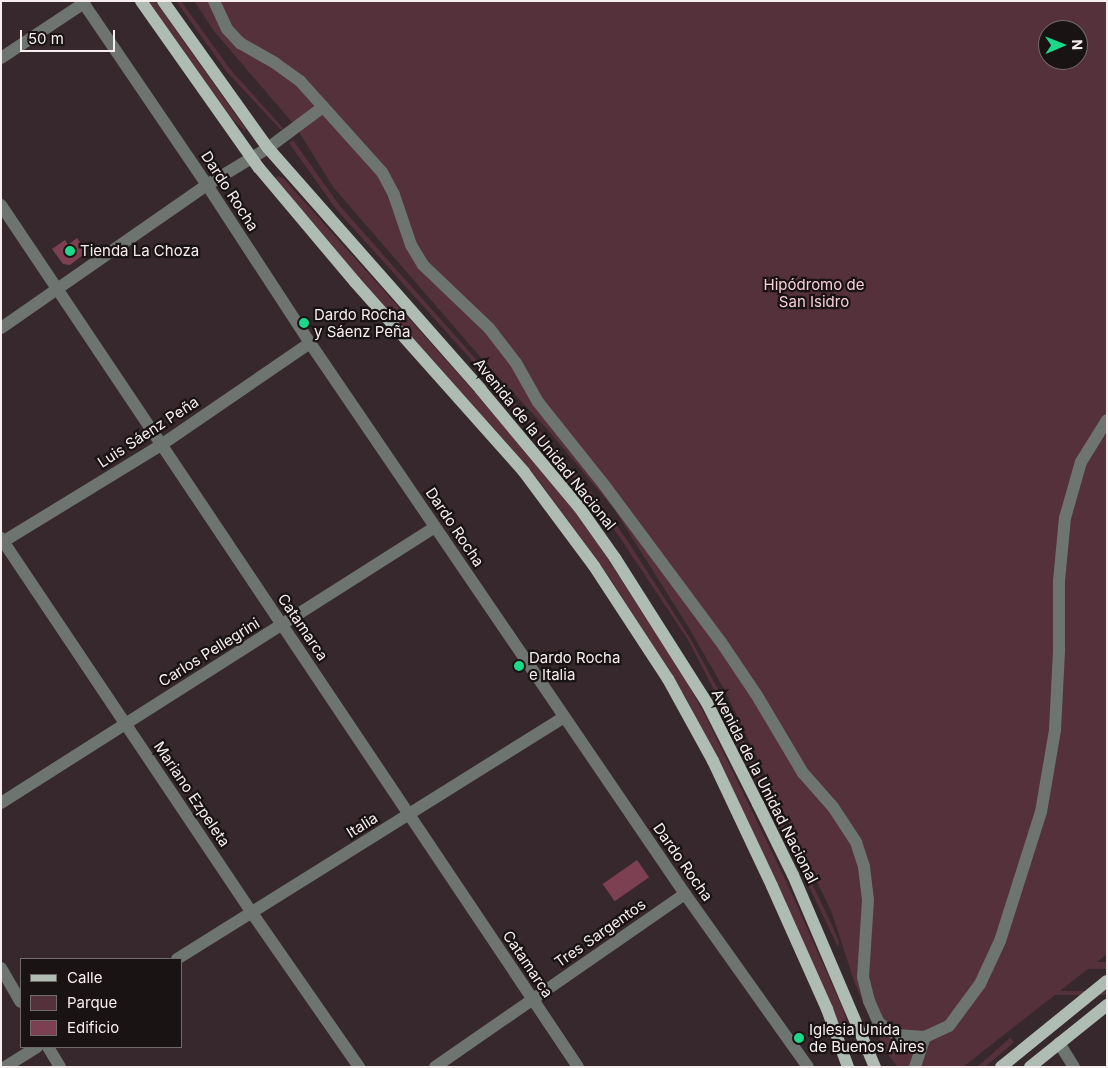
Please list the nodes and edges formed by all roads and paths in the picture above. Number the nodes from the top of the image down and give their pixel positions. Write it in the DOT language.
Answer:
graph roads {
  1 [pos="141,1"];
  2 [pos="162,1"];
  3 [pos="214,1"];
  4 [pos="83,2"];
  5 [pos="1,58"];
  6 [pos="323,107"];
  7 [pos="268,148"];
  8 [pos="252,158"];
  9 [pos="207,185"];
  10 [pos="1,205"];
  11 [pos="58,289"];
  12 [pos="1,328"];
  13 [pos="310,343"];
  14 [pos="1107,420"];
  15 [pos="161,445"];
  16 [pos="435,526"];
  17 [pos="2,540"];
  18 [pos="282,625"];
  19 [pos="564,717"];
  20 [pos="126,724"];
  21 [pos="1,804"];
  22 [pos="409,815"];
  23 [pos="685,894"];
  24 [pos="252,913"];
  25 [pos="179,958"];
  26 [pos="1,968"];
  27 [pos="1107,981"];
  28 [pos="532,999"];
  29 [pos="20,1000"];
  30 [pos="1107,1005"];
  31 [pos="925,1037"];
  32 [pos="1059,1043"];
  33 [pos="35,1048"];
  34 [pos="49,1048"];
  35 [pos="5,1067"];
  36 [pos="60,1067"];
  37 [pos="359,1067"];
  38 [pos="435,1067"];
  39 [pos="578,1067"];
  40 [pos="808,1067"];
  41 [pos="848,1067"];
  42 [pos="875,1067"];
  43 [pos="915,1067"];
  44 [pos="1001,1067"];
  45 [pos="1030,1067"];
  46 [pos="1074,1067"];
  1 -- 8 [label="main road"];
  2 -- 7 [label="main road, Avenida de la Unidad Nacional"];
  3 -- 6 [label="street"];
  4 -- 5 [label="street"];
  4 -- 9 [label="street, Dardo Rocha"];
  6 -- 7 [label="street"];
  6 -- 31 [label="street"];
  7 -- 8 [label="street"];
  7 -- 42 [label="main road, Avenida de la Unidad Nacional"];
  8 -- 9 [label="street"];
  8 -- 41 [label="main road"];
  9 -- 11 [label="street"];
  9 -- 13 [label="street, Dardo Rocha"];
  10 -- 11 [label="street, Catamarca"];
  11 -- 12 [label="street"];
  11 -- 15 [label="street, Catamarca"];
  13 -- 15 [label="street, Luis Sáenz Peña"];
  13 -- 16 [label="street, Dardo Rocha"];
  14 -- 31 [label="street"];
  15 -- 17 [label="street, Luis Sáenz Peña"];
  15 -- 18 [label="street, Catamarca"];
  16 -- 18 [label="street, Carlos Pellegrini"];
  16 -- 19 [label="street, Dardo Rocha"];
  17 -- 20 [label="street, Mariano Ezpeleta"];
  18 -- 20 [label="street, Carlos Pellegrini"];
  18 -- 22 [label="street, Catamarca"];
  19 -- 22 [label="street, Italia"];
  19 -- 23 [label="street, Dardo Rocha"];
  20 -- 21 [label="street, Carlos Pellegrini"];
  20 -- 24 [label="street, Mariano Ezpeleta"];
  22 -- 24 [label="street, Italia"];
  22 -- 28 [label="street, Catamarca"];
  23 -- 28 [label="street, Tres Sargentos"];
  23 -- 40 [label="street, Dardo Rocha"];
  24 -- 25 [label="street, Italia"];
  24 -- 37 [label="street, Mariano Ezpeleta"];
  26 -- 29 [label="street"];
  27 -- 44 [label="main road"];
  28 -- 38 [label="street, Tres Sargentos"];
  28 -- 39 [label="street, Catamarca"];
  30 -- 32 [label="main road"];
  31 -- 43 [label="street"];
  32 -- 45 [label="main road"];
  32 -- 46 [label="street"];
  33 -- 35 [label="street"];
  34 -- 36 [label="street"];
}
